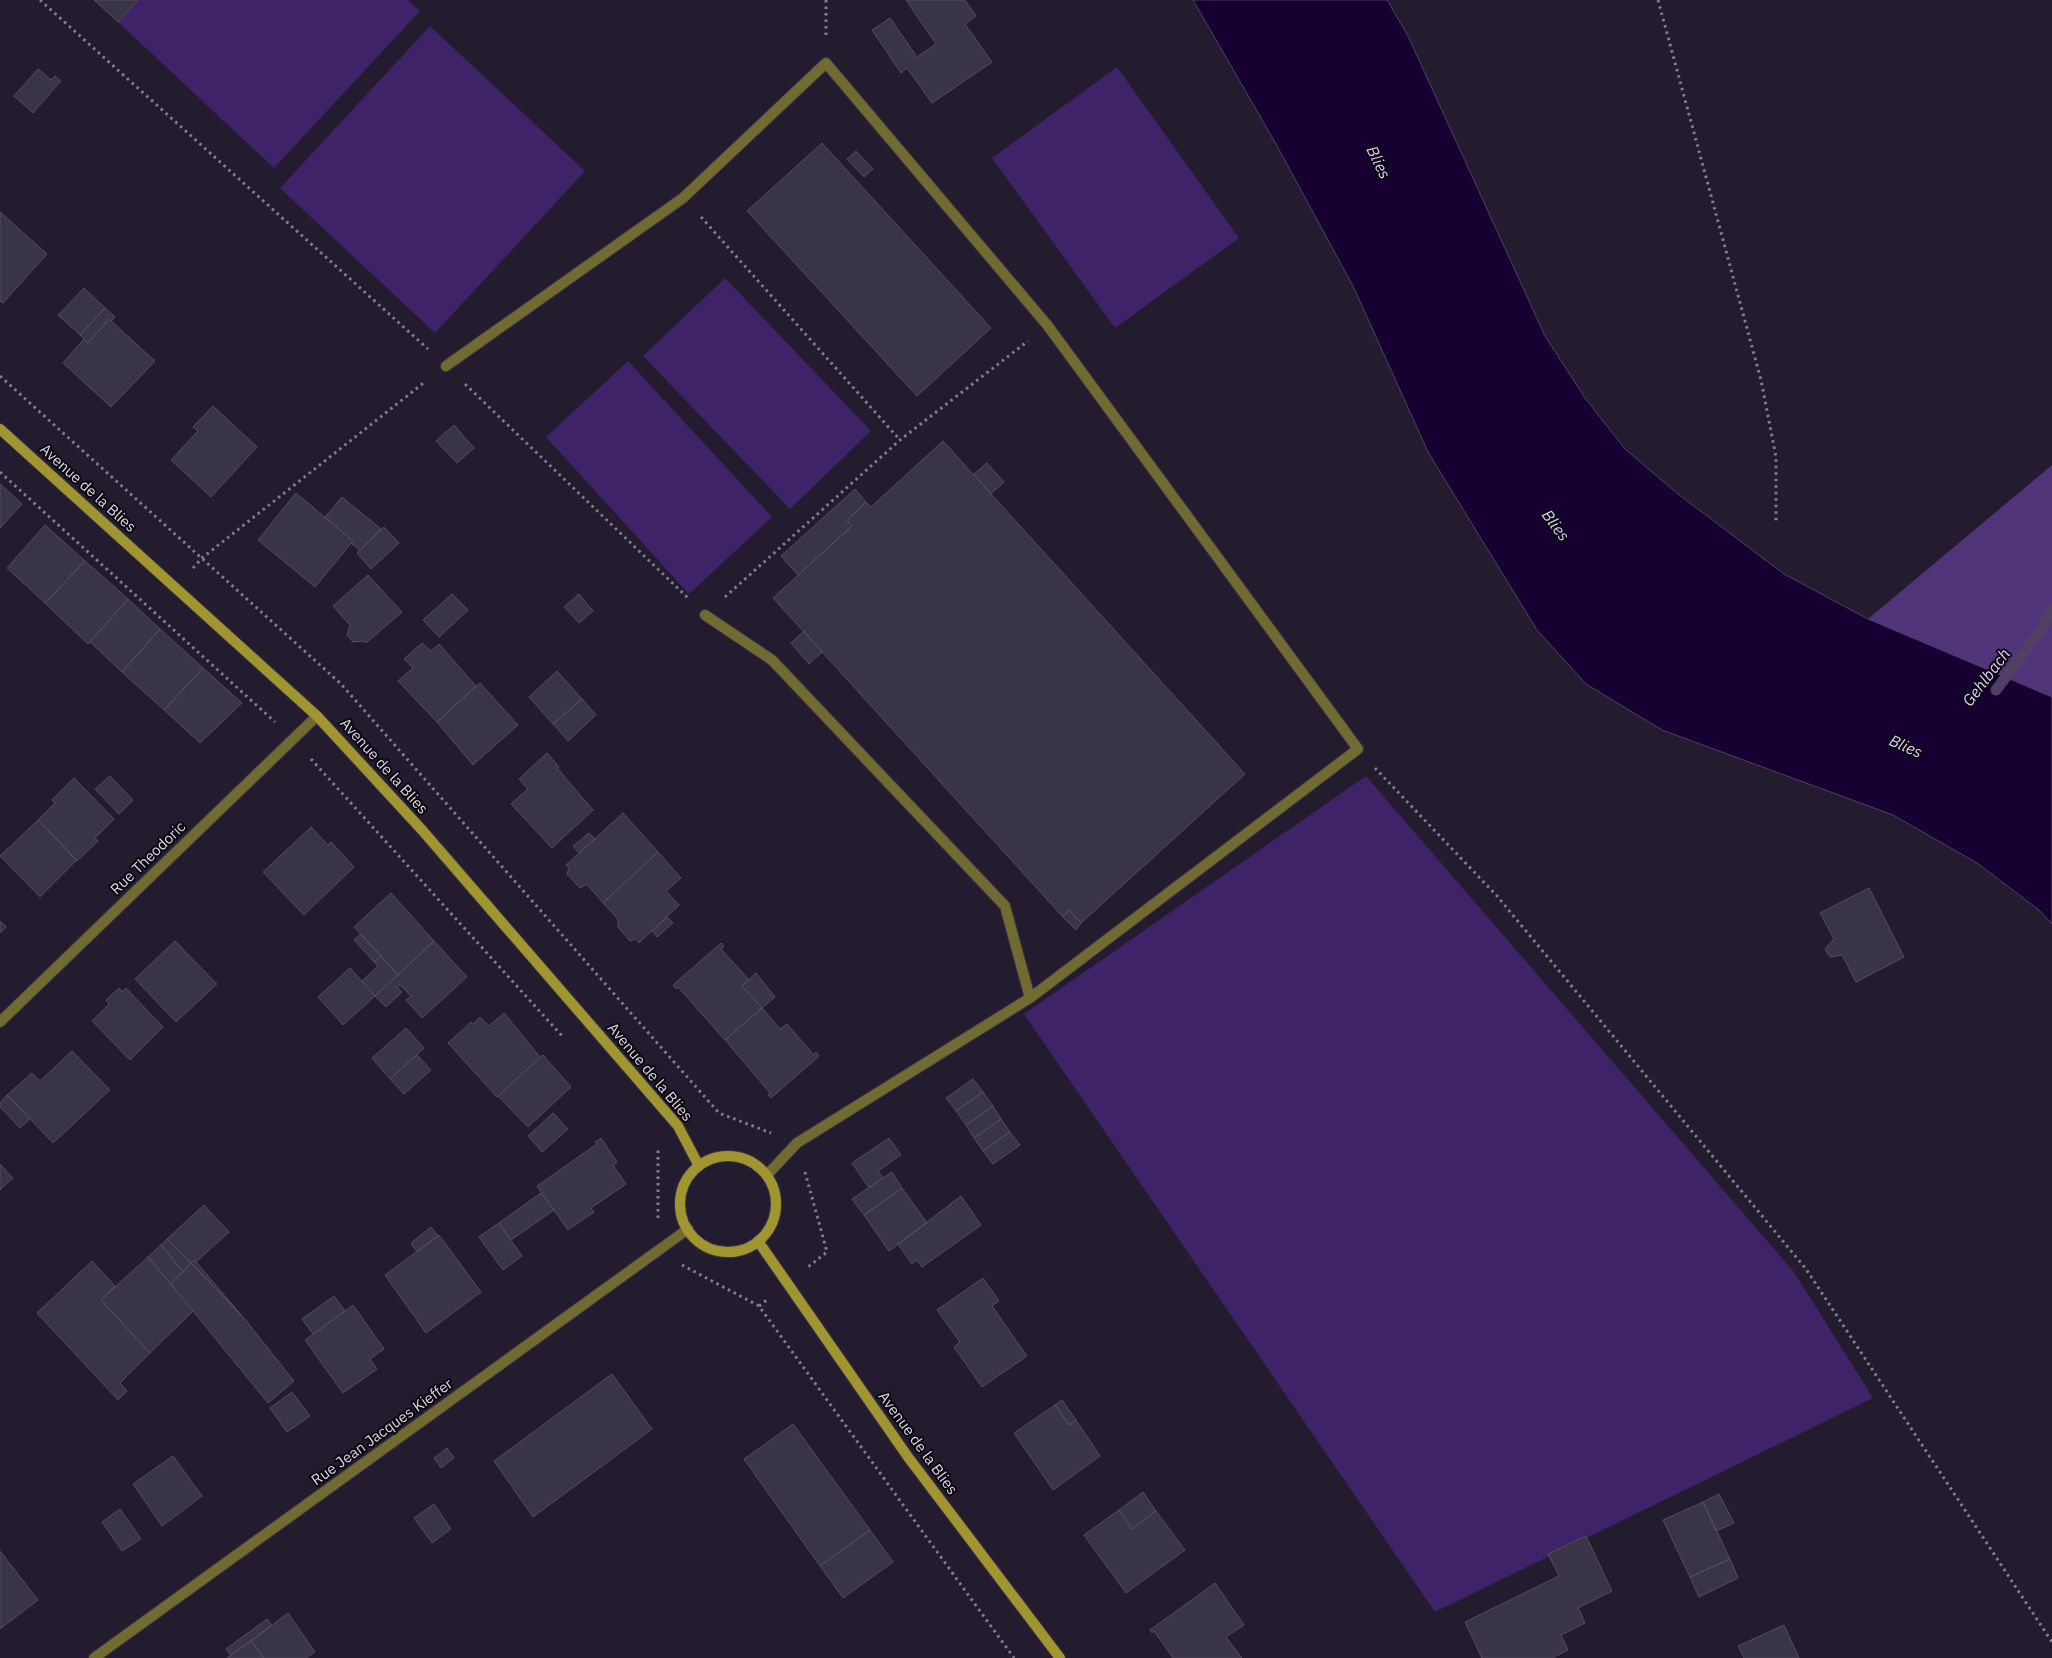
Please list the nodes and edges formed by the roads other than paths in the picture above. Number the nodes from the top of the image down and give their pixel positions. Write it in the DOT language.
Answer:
graph roads {
  1 [pos="446,366"];
  2 [pos="0,429"];
  3 [pos="705,615"];
  4 [pos="317,716"];
  5 [pos="1030,998"];
  6 [pos="0,1022"];
  7 [pos="699,1166"];
  8 [pos="767,1175"];
  9 [pos="688,1229"];
  10 [pos="758,1241"];
  11 [pos="94,1658"];
  12 [pos="1060,1658"];
  1 -- 5 [label="street"];
  2 -- 4 [label="main road, Avenue de la Blies"];
  3 -- 5 [label="street"];
  4 -- 6 [label="street, Rue Theodoric"];
  4 -- 7 [label="main road, Avenue de la Blies"];
  5 -- 8 [label="street"];
  7 -- 8 [label="main road"];
  7 -- 9 [label="main road"];
  8 -- 10 [label="main road"];
  9 -- 10 [label="main road"];
  9 -- 11 [label="street, Rue Jean Jacques Kieffer"];
  10 -- 12 [label="main road, Avenue de la Blies"];
}
